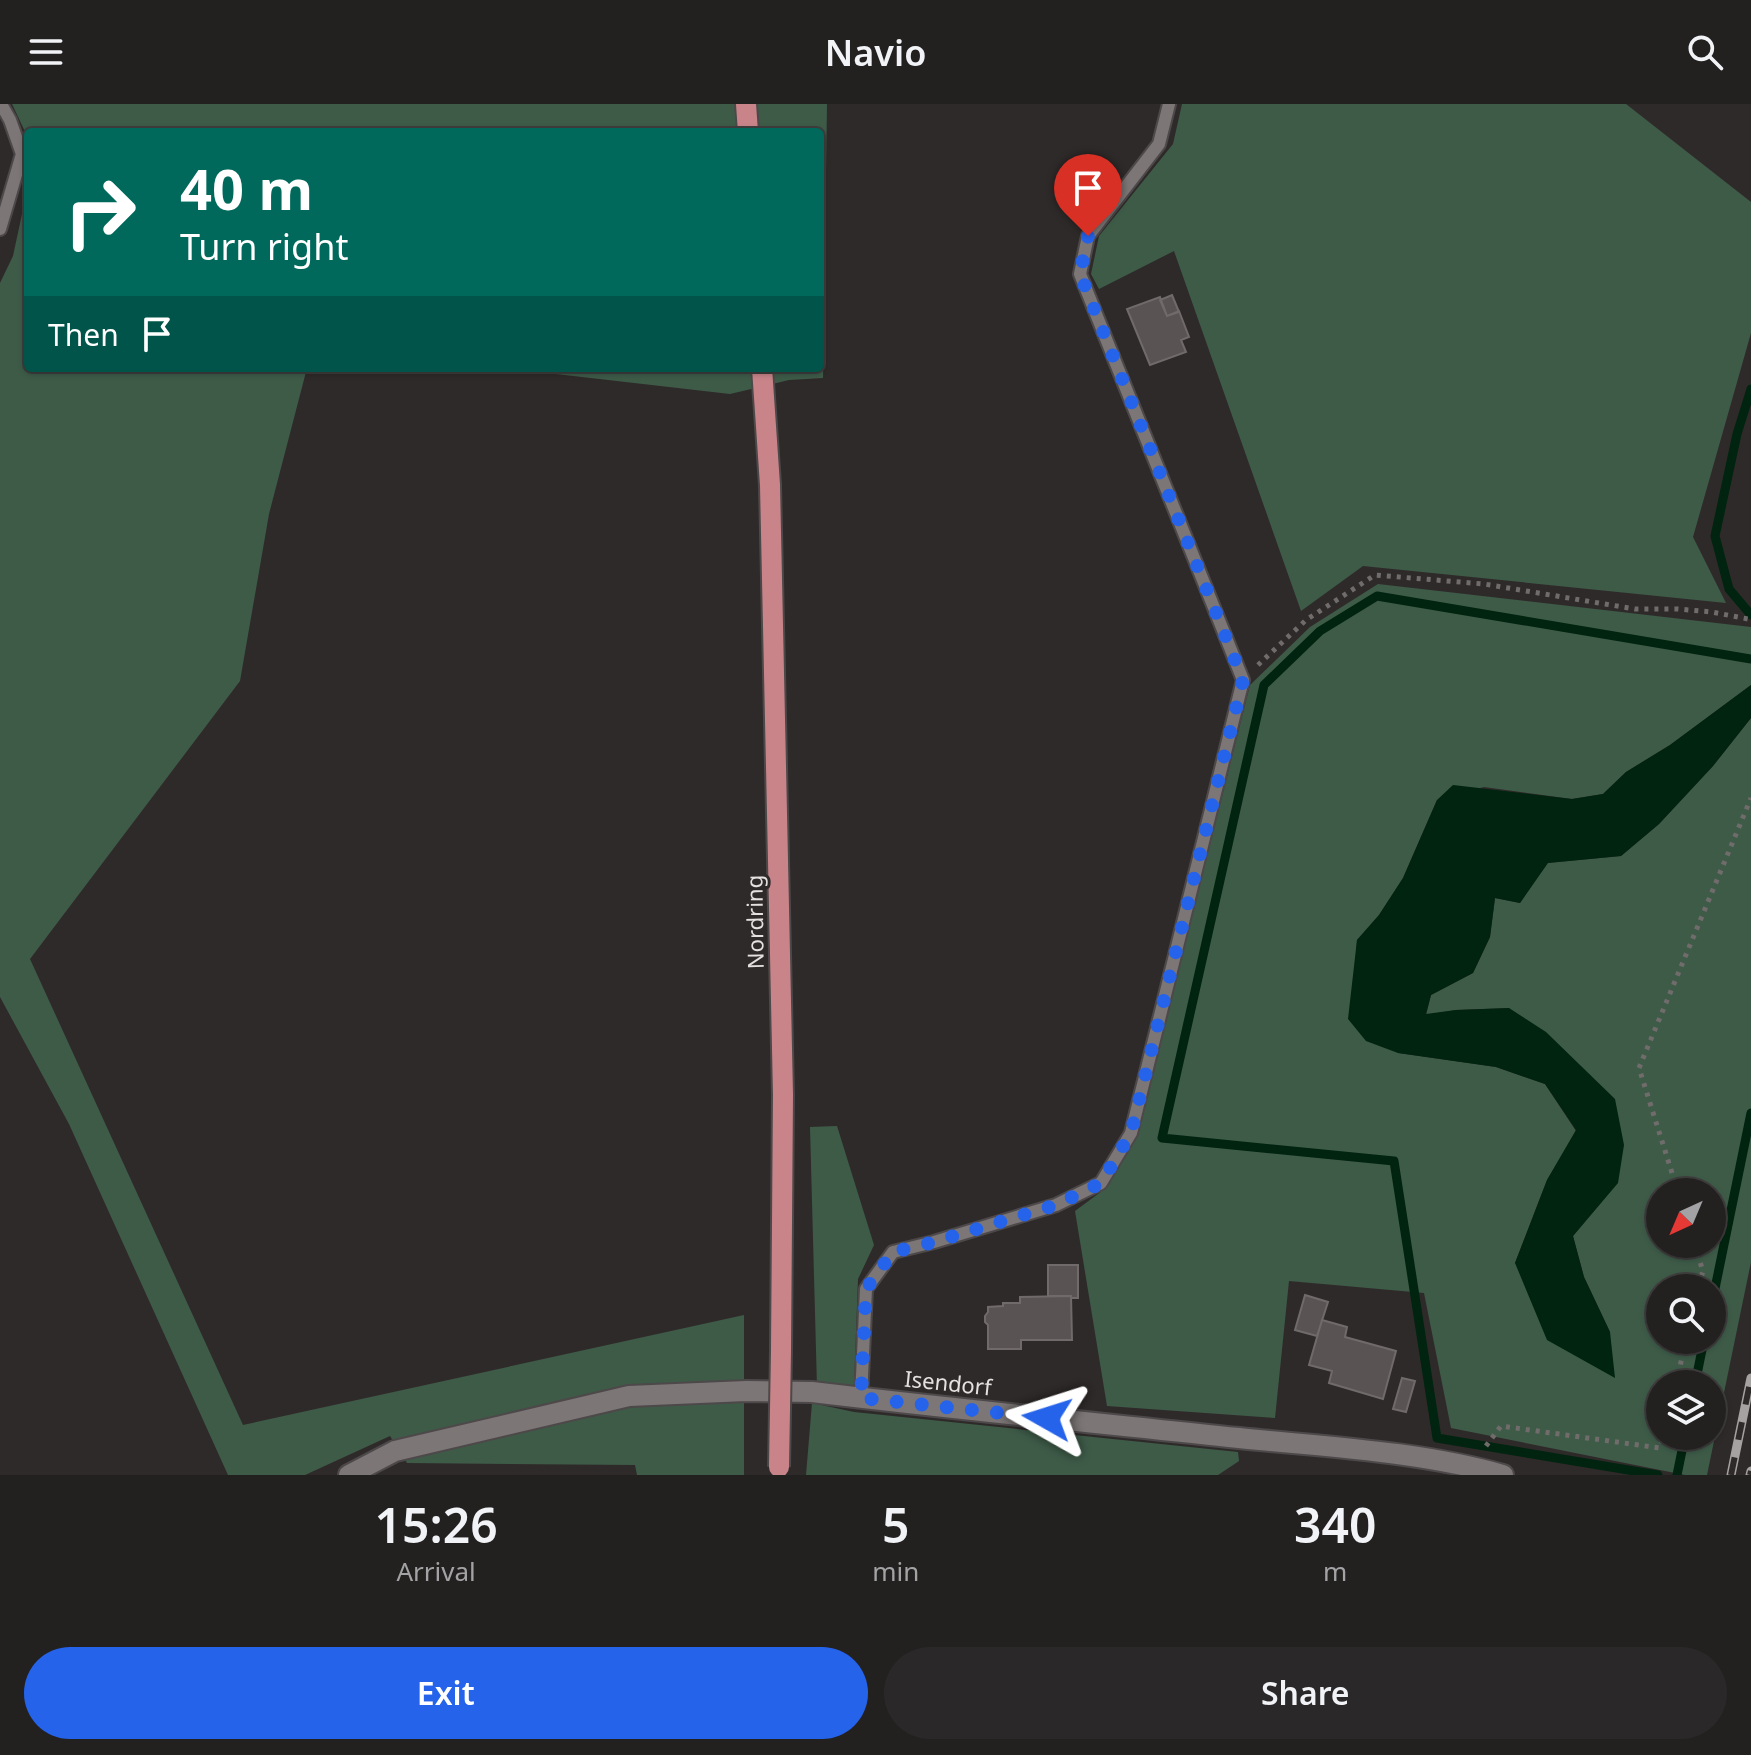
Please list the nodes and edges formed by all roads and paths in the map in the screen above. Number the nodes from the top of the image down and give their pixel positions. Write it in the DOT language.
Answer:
graph roads {
  1 [pos="1,104"];
  2 [pos="746,104"];
  3 [pos="1169,104"];
  4 [pos="748,128"];
  5 [pos="0,229"];
  6 [pos="762,372"];
  7 [pos="1749,618"];
  8 [pos="1243,680"];
  9 [pos="1751,798"];
  10 [pos="1674,1178"];
  11 [pos="861,1398"];
  12 [pos="1646,1446"];
  13 [pos="1471,1466"];
  14 [pos="779,1471"];
  15 [pos="349,1475"];
  16 [pos="1503,1475"];
  1 -- 5 [label="lane"];
  2 -- 4 [label="main road"];
  3 -- 8 [label="lane"];
  6 -- 14 [label="main road, Nordring, bridge"];
  7 -- 8 [label="path"];
  8 -- 11 [label="lane"];
  9 -- 10 [label="path"];
  11 -- 13 [label="street, Isendorf"];
  11 -- 15 [label="street, Isendorf"];
  12 -- 13 [label="path"];
  13 -- 16 [label="street, Isendorf"];
}
